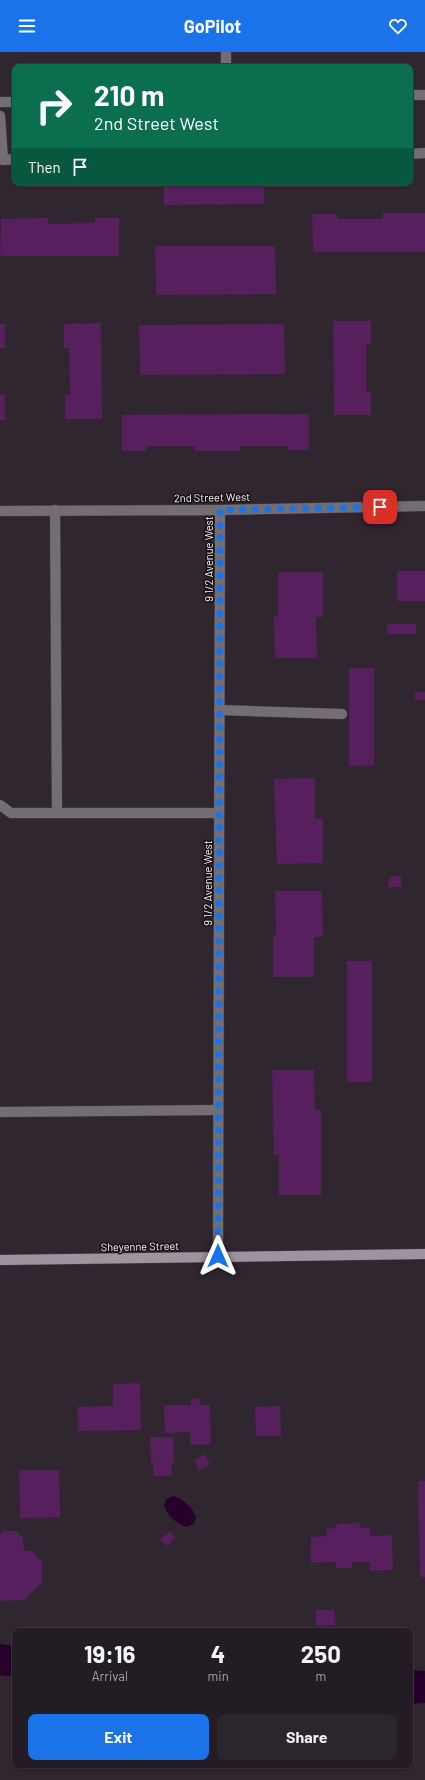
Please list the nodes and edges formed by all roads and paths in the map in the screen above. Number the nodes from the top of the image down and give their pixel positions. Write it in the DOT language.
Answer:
graph roads {
  1 [pos="226,52"];
  2 [pos="226,64"];
  3 [pos="413,95"];
  4 [pos="425,95"];
  5 [pos="0,102"];
  6 [pos="12,102"];
  7 [pos="0,116"];
  8 [pos="425,153"];
  9 [pos="413,154"];
  10 [pos="12,160"];
  11 [pos="425,506"];
  12 [pos="55,510"];
  13 [pos="220,510"];
  14 [pos="0,511"];
  15 [pos="219,710"];
  16 [pos="342,714"];
  17 [pos="0,805"];
  18 [pos="57,813"];
  19 [pos="219,813"];
  20 [pos="218,1110"];
  21 [pos="0,1112"];
  22 [pos="425,1254"];
  23 [pos="218,1256"];
  24 [pos="0,1260"];
  1 -- 2 [label="street"];
  3 -- 4 [label="street"];
  5 -- 6 [label="street"];
  7 -- 10 [label="street"];
  8 -- 9 [label="street"];
  11 -- 13 [label="street, 2nd Street West"];
  12 -- 13 [label="street, 2nd Street West"];
  12 -- 14 [label="street, 2nd Street West"];
  12 -- 18 [label="street"];
  13 -- 15 [label="street, 9 1/2 Avenue West"];
  15 -- 16 [label="street"];
  15 -- 19 [label="street, 9 1/2 Avenue West"];
  17 -- 18 [label="street"];
  18 -- 19 [label="street"];
  19 -- 20 [label="street, 9 1/2 Avenue West"];
  20 -- 21 [label="street"];
  20 -- 23 [label="street, 9 1/2 Avenue West"];
  22 -- 23 [label="main road, Sheyenne Street"];
  23 -- 24 [label="main road, Sheyenne Street"];
}
